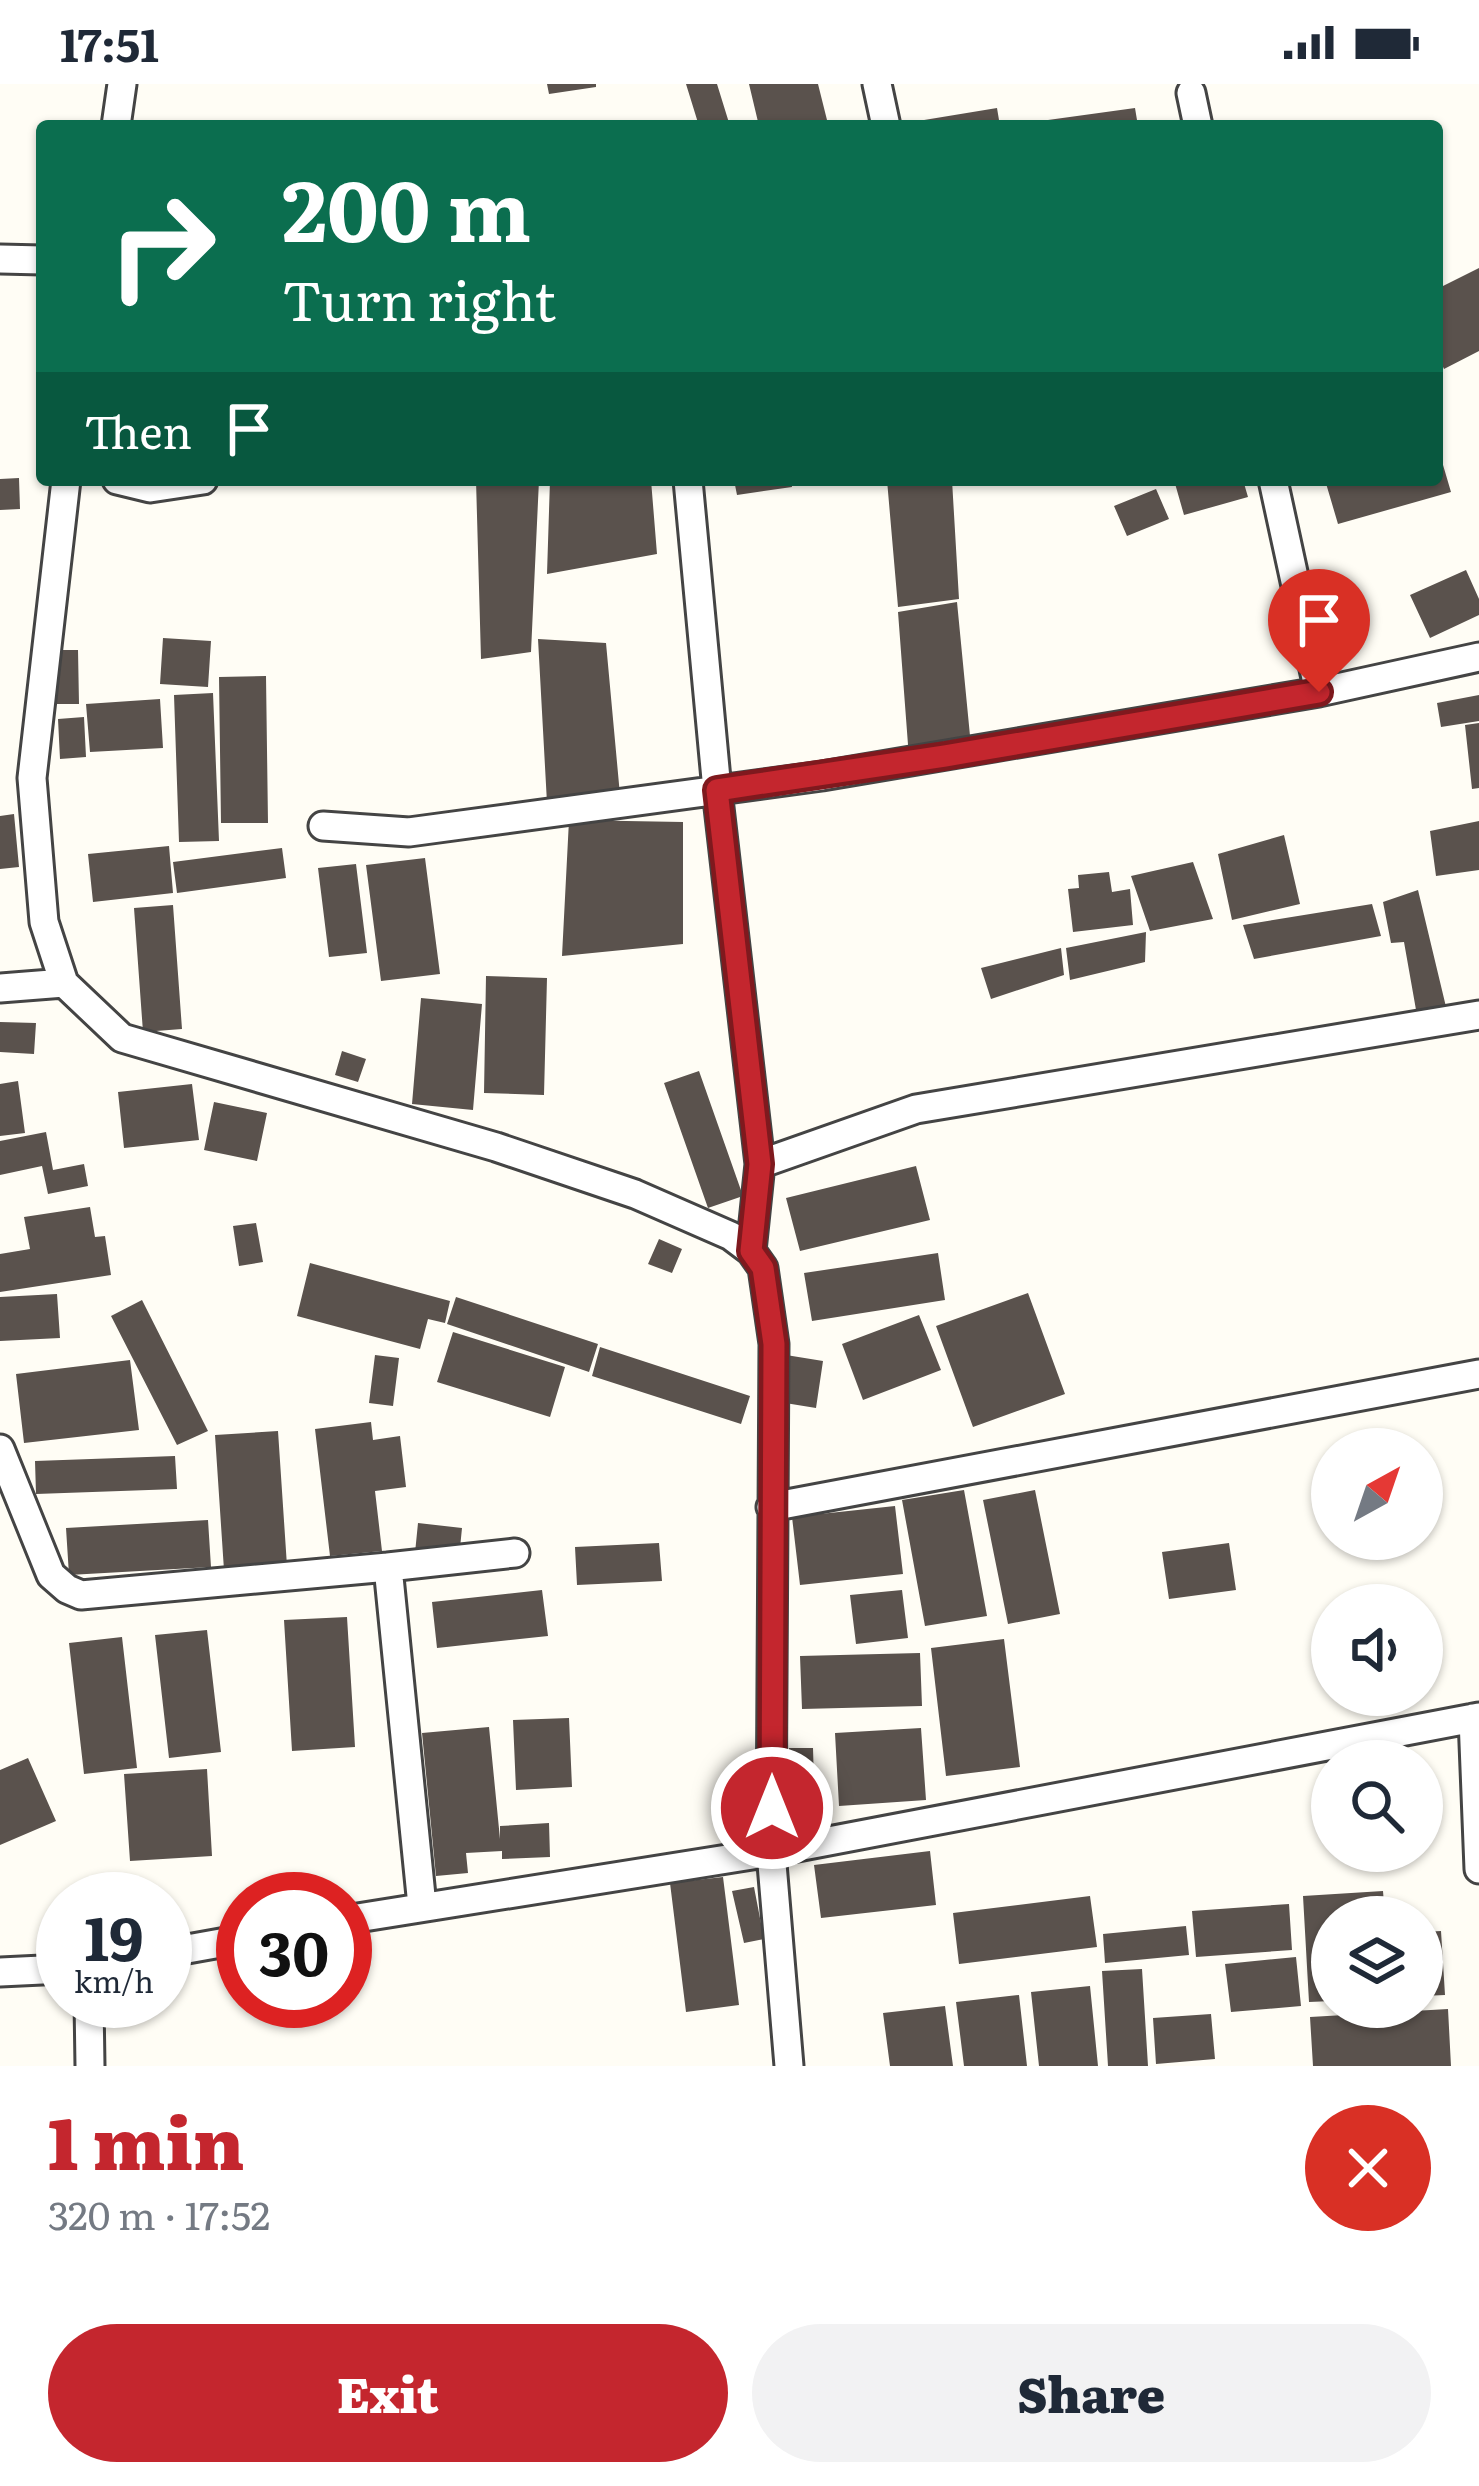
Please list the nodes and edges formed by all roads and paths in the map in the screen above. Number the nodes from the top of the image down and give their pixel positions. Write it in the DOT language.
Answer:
graph roads {
  1 [pos="122,84"];
  2 [pos="877,84"];
  3 [pos="1191,93"];
  4 [pos="117,120"];
  5 [pos="885,120"];
  6 [pos="1197,120"];
  7 [pos="0,259"];
  8 [pos="36,260"];
  9 [pos="66,486"];
  10 [pos="689,486"];
  11 [pos="1275,486"];
  12 [pos="1479,657"];
  13 [pos="1319,692"];
  14 [pos="717,790"];
  15 [pos="323,826"];
  16 [pos="64,983"];
  17 [pos="0,988"];
  18 [pos="1479,1016"];
  19 [pos="760,1164"];
  20 [pos="751,1251"];
  21 [pos="1479,1374"];
  22 [pos="0,1449"];
  23 [pos="771,1507"];
  24 [pos="515,1553"];
  25 [pos="388,1567"];
  26 [pos="1476,1717"];
  27 [pos="772,1852"];
  28 [pos="1479,1868"];
  29 [pos="422,1906"];
  30 [pos="372,1915"];
  31 [pos="36,1970"];
  32 [pos="0,1972"];
  33 [pos="89,2028"];
  34 [pos="90,2066"];
  35 [pos="789,2066"];
  1 -- 4 [label="street"];
  2 -- 5 [label="street"];
  3 -- 6 [label="street"];
  7 -- 8 [label="street"];
  9 -- 16 [label="street"];
  10 -- 14 [label="street"];
  11 -- 13 [label="street"];
  12 -- 13 [label="street"];
  13 -- 14 [label="street"];
  14 -- 15 [label="street"];
  14 -- 19 [label="street"];
  16 -- 17 [label="street"];
  16 -- 20 [label="street"];
  18 -- 19 [label="street"];
  19 -- 20 [label="street"];
  20 -- 23 [label="street"];
  21 -- 23 [label="street"];
  22 -- 25 [label="street"];
  23 -- 27 [label="street"];
  24 -- 25 [label="street"];
  25 -- 29 [label="street"];
  26 -- 27 [label="street"];
  26 -- 28 [label="street"];
  27 -- 29 [label="street"];
  27 -- 35 [label="street"];
  29 -- 30 [label="street"];
  31 -- 32 [label="street"];
  33 -- 34 [label="street"];
}
